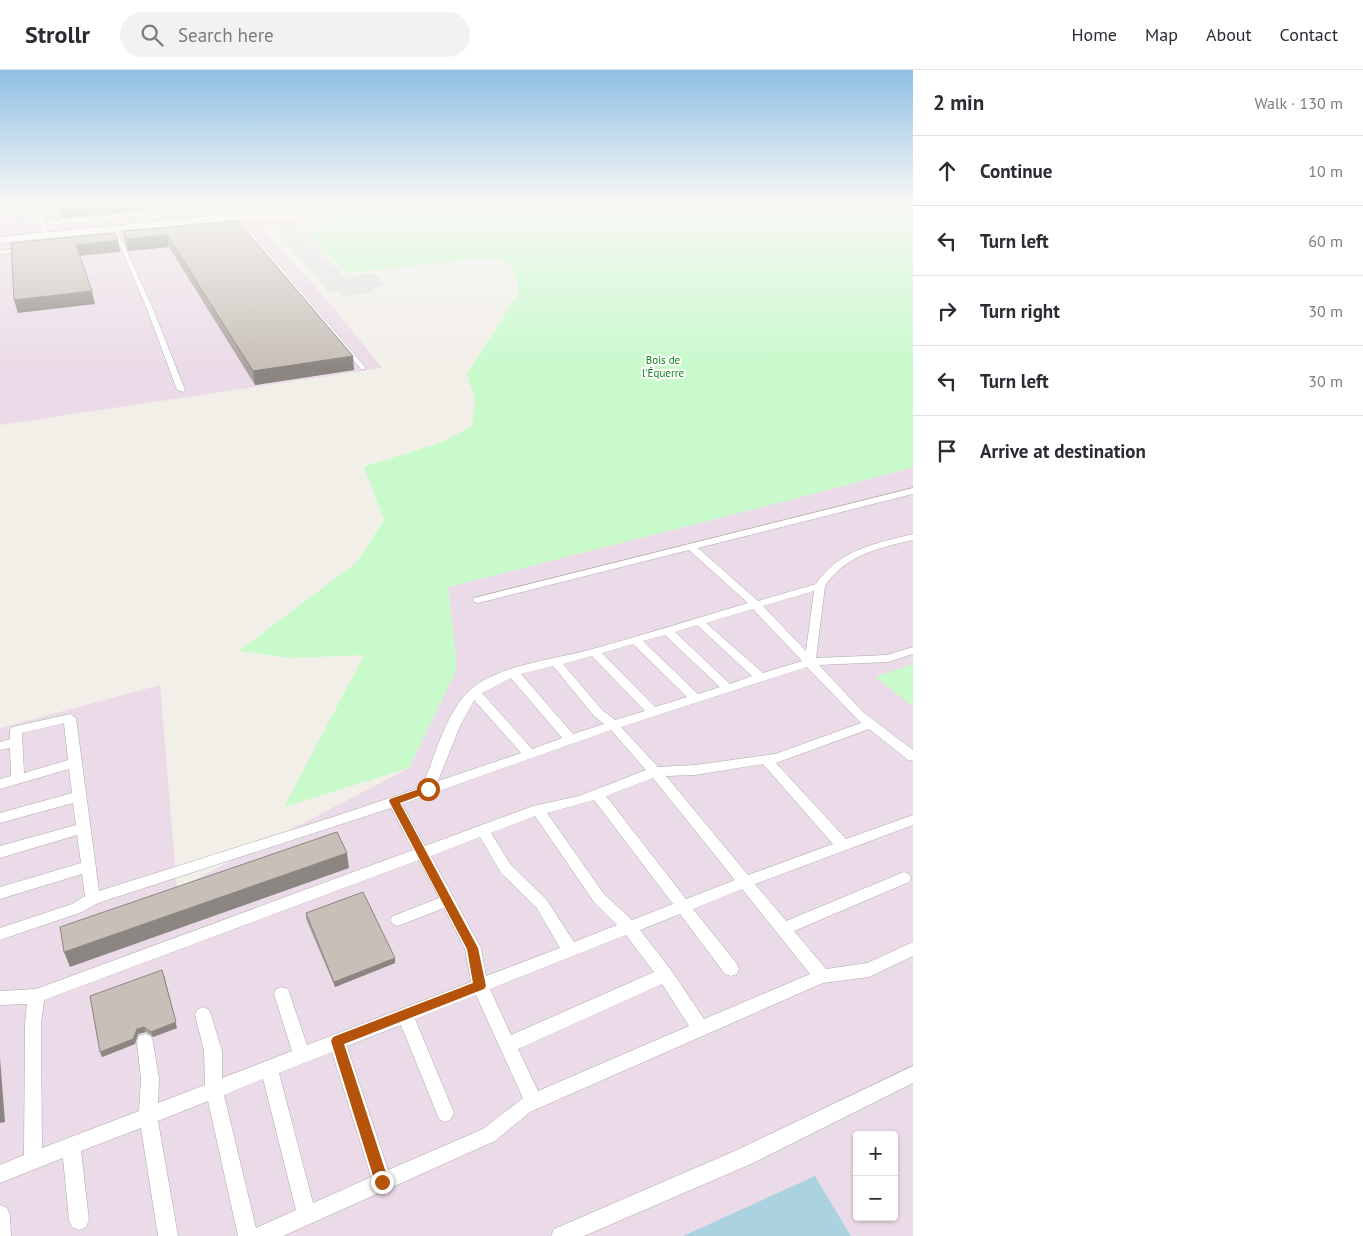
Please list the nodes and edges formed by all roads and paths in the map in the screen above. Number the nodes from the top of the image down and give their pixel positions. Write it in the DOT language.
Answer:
graph roads {
  1 [pos="128,259"];
  2 [pos="271,259"];
  3 [pos="363,368"];
  4 [pos="182,390"];
  5 [pos="913,491"];
  6 [pos="913,537"];
  7 [pos="690,546"];
  8 [pos="820,586"];
  9 [pos="478,600"];
  10 [pos="756,604"];
  11 [pos="698,621"];
  12 [pos="666,630"];
  13 [pos="635,640"];
  14 [pos="913,650"];
  15 [pos="594,652"];
  16 [pos="810,662"];
  17 [pos="556,663"];
  18 [pos="513,673"];
  19 [pos="761,678"];
  20 [pos="728,688"];
  21 [pos="475,693"];
  22 [pos="696,699"];
  23 [pos="653,712"];
  24 [pos="870,724"];
  25 [pos="613,725"];
  26 [pos="571,740"];
  27 [pos="16,742"];
  28 [pos="0,746"];
  29 [pos="529,754"];
  30 [pos="913,757"];
  31 [pos="766,760"];
  32 [pos="75,763"];
  33 [pos="655,772"];
  34 [pos="18,779"];
  35 [pos="0,784"];
  36 [pos="428,789"];
  37 [pos="597,794"];
  38 [pos="80,796"];
  39 [pos="394,801"];
  40 [pos="538,810"];
  41 [pos="0,818"];
  42 [pos="913,820"];
  43 [pos="84,828"];
  44 [pos="483,831"];
  45 [pos="843,845"];
  46 [pos="0,852"];
  47 [pos="421,854"];
  48 [pos="89,866"];
  49 [pos="904,878"];
  50 [pos="745,882"];
  51 [pos="0,893"];
  52 [pos="93,899"];
  53 [pos="447,900"];
  54 [pos="682,906"];
  55 [pos="398,920"];
  56 [pos="629,927"];
  57 [pos="783,929"];
  58 [pos="0,934"];
  59 [pos="913,949"];
  60 [pos="570,950"];
  61 [pos="731,969"];
  62 [pos="665,975"];
  63 [pos="822,976"];
  64 [pos="480,986"];
  65 [pos="282,994"];
  66 [pos="36,996"];
  67 [pos="0,998"];
  68 [pos="203,1015"];
  69 [pos="405,1015"];
  70 [pos="701,1029"];
  71 [pos="337,1041"];
  72 [pos="145,1042"];
  73 [pos="508,1045"];
  74 [pos="302,1055"];
  75 [pos="269,1068"];
  76 [pos="913,1074"];
  77 [pos="214,1090"];
  78 [pos="534,1102"];
  79 [pos="445,1113"];
  80 [pos="148,1116"];
  81 [pos="71,1146"];
  82 [pos="32,1161"];
  83 [pos="0,1174"];
  84 [pos="382,1182"];
  85 [pos="0,1215"];
  86 [pos="307,1215"];
  87 [pos="79,1220"];
  88 [pos="1,1236"];
  89 [pos="168,1236"];
  90 [pos="248,1236"];
  91 [pos="260,1236"];
  92 [pos="561,1236"];
  1 -- 4 [label="lane"];
  2 -- 3 [label="lane"];
  5 -- 7 [label="lane"];
  6 -- 8 [label="lane"];
  7 -- 9 [label="lane"];
  7 -- 10 [label="lane"];
  8 -- 10 [label="lane"];
  8 -- 16 [label="lane"];
  10 -- 11 [label="lane"];
  10 -- 16 [label="lane"];
  11 -- 12 [label="lane"];
  11 -- 19 [label="lane"];
  12 -- 13 [label="lane"];
  12 -- 20 [label="lane"];
  13 -- 15 [label="lane"];
  13 -- 22 [label="lane"];
  14 -- 16 [label="lane"];
  15 -- 17 [label="lane"];
  15 -- 23 [label="lane"];
  16 -- 19 [label="lane"];
  16 -- 24 [label="lane"];
  17 -- 18 [label="lane"];
  17 -- 25 [label="lane"];
  18 -- 21 [label="lane"];
  18 -- 26 [label="lane"];
  19 -- 20 [label="lane"];
  20 -- 22 [label="lane"];
  21 -- 29 [label="lane"];
  21 -- 36 [label="lane"];
  22 -- 23 [label="lane"];
  23 -- 25 [label="lane"];
  24 -- 30 [label="lane"];
  24 -- 31 [label="lane"];
  25 -- 26 [label="lane"];
  25 -- 33 [label="lane"];
  26 -- 29 [label="lane"];
  27 -- 28 [label="lane"];
  27 -- 32 [label="lane"];
  27 -- 34 [label="lane"];
  29 -- 36 [label="lane"];
  31 -- 33 [label="lane"];
  31 -- 45 [label="lane"];
  32 -- 34 [label="lane"];
  32 -- 38 [label="lane"];
  33 -- 37 [label="lane"];
  33 -- 50 [label="lane"];
  34 -- 35 [label="lane"];
  36 -- 39 [label="lane"];
  37 -- 40 [label="lane"];
  37 -- 54 [label="lane"];
  38 -- 41 [label="lane"];
  38 -- 43 [label="lane"];
  39 -- 47 [label="lane"];
  39 -- 52 [label="lane"];
  40 -- 44 [label="lane"];
  40 -- 56 [label="lane"];
  42 -- 45 [label="lane"];
  43 -- 46 [label="lane"];
  43 -- 48 [label="lane"];
  44 -- 47 [label="lane"];
  44 -- 60 [label="lane"];
  45 -- 50 [label="lane"];
  47 -- 53 [label="lane"];
  47 -- 66 [label="lane"];
  48 -- 51 [label="lane"];
  48 -- 52 [label="lane"];
  49 -- 57 [label="lane"];
  50 -- 54 [label="lane"];
  50 -- 57 [label="lane"];
  52 -- 58 [label="lane"];
  53 -- 55 [label="lane"];
  53 -- 64 [label="lane"];
  54 -- 56 [label="lane"];
  54 -- 61 [label="lane"];
  56 -- 60 [label="lane"];
  56 -- 62 [label="lane"];
  57 -- 63 [label="lane"];
  59 -- 63 [label="lane"];
  60 -- 64 [label="lane"];
  62 -- 70 [label="lane"];
  62 -- 73 [label="lane"];
  63 -- 70 [label="lane"];
  64 -- 69 [label="lane"];
  64 -- 73 [label="lane"];
  65 -- 74 [label="lane"];
  66 -- 67 [label="lane"];
  66 -- 82 [label="lane"];
  68 -- 77 [label="lane"];
  69 -- 71 [label="lane"];
  69 -- 79 [label="lane"];
  70 -- 78 [label="lane"];
  71 -- 74 [label="lane"];
  71 -- 84 [label="lane"];
  72 -- 80 [label="lane"];
  73 -- 78 [label="lane"];
  74 -- 75 [label="lane"];
  75 -- 77 [label="lane"];
  75 -- 86 [label="lane"];
  76 -- 92 [label="lane"];
  77 -- 80 [label="lane"];
  77 -- 90 [label="lane"];
  78 -- 84 [label="lane"];
  80 -- 81 [label="lane"];
  80 -- 89 [label="lane"];
  81 -- 82 [label="lane"];
  81 -- 87 [label="lane"];
  82 -- 83 [label="lane"];
  84 -- 86 [label="lane"];
  85 -- 88 [label="lane"];
  86 -- 91 [label="lane"];
}
